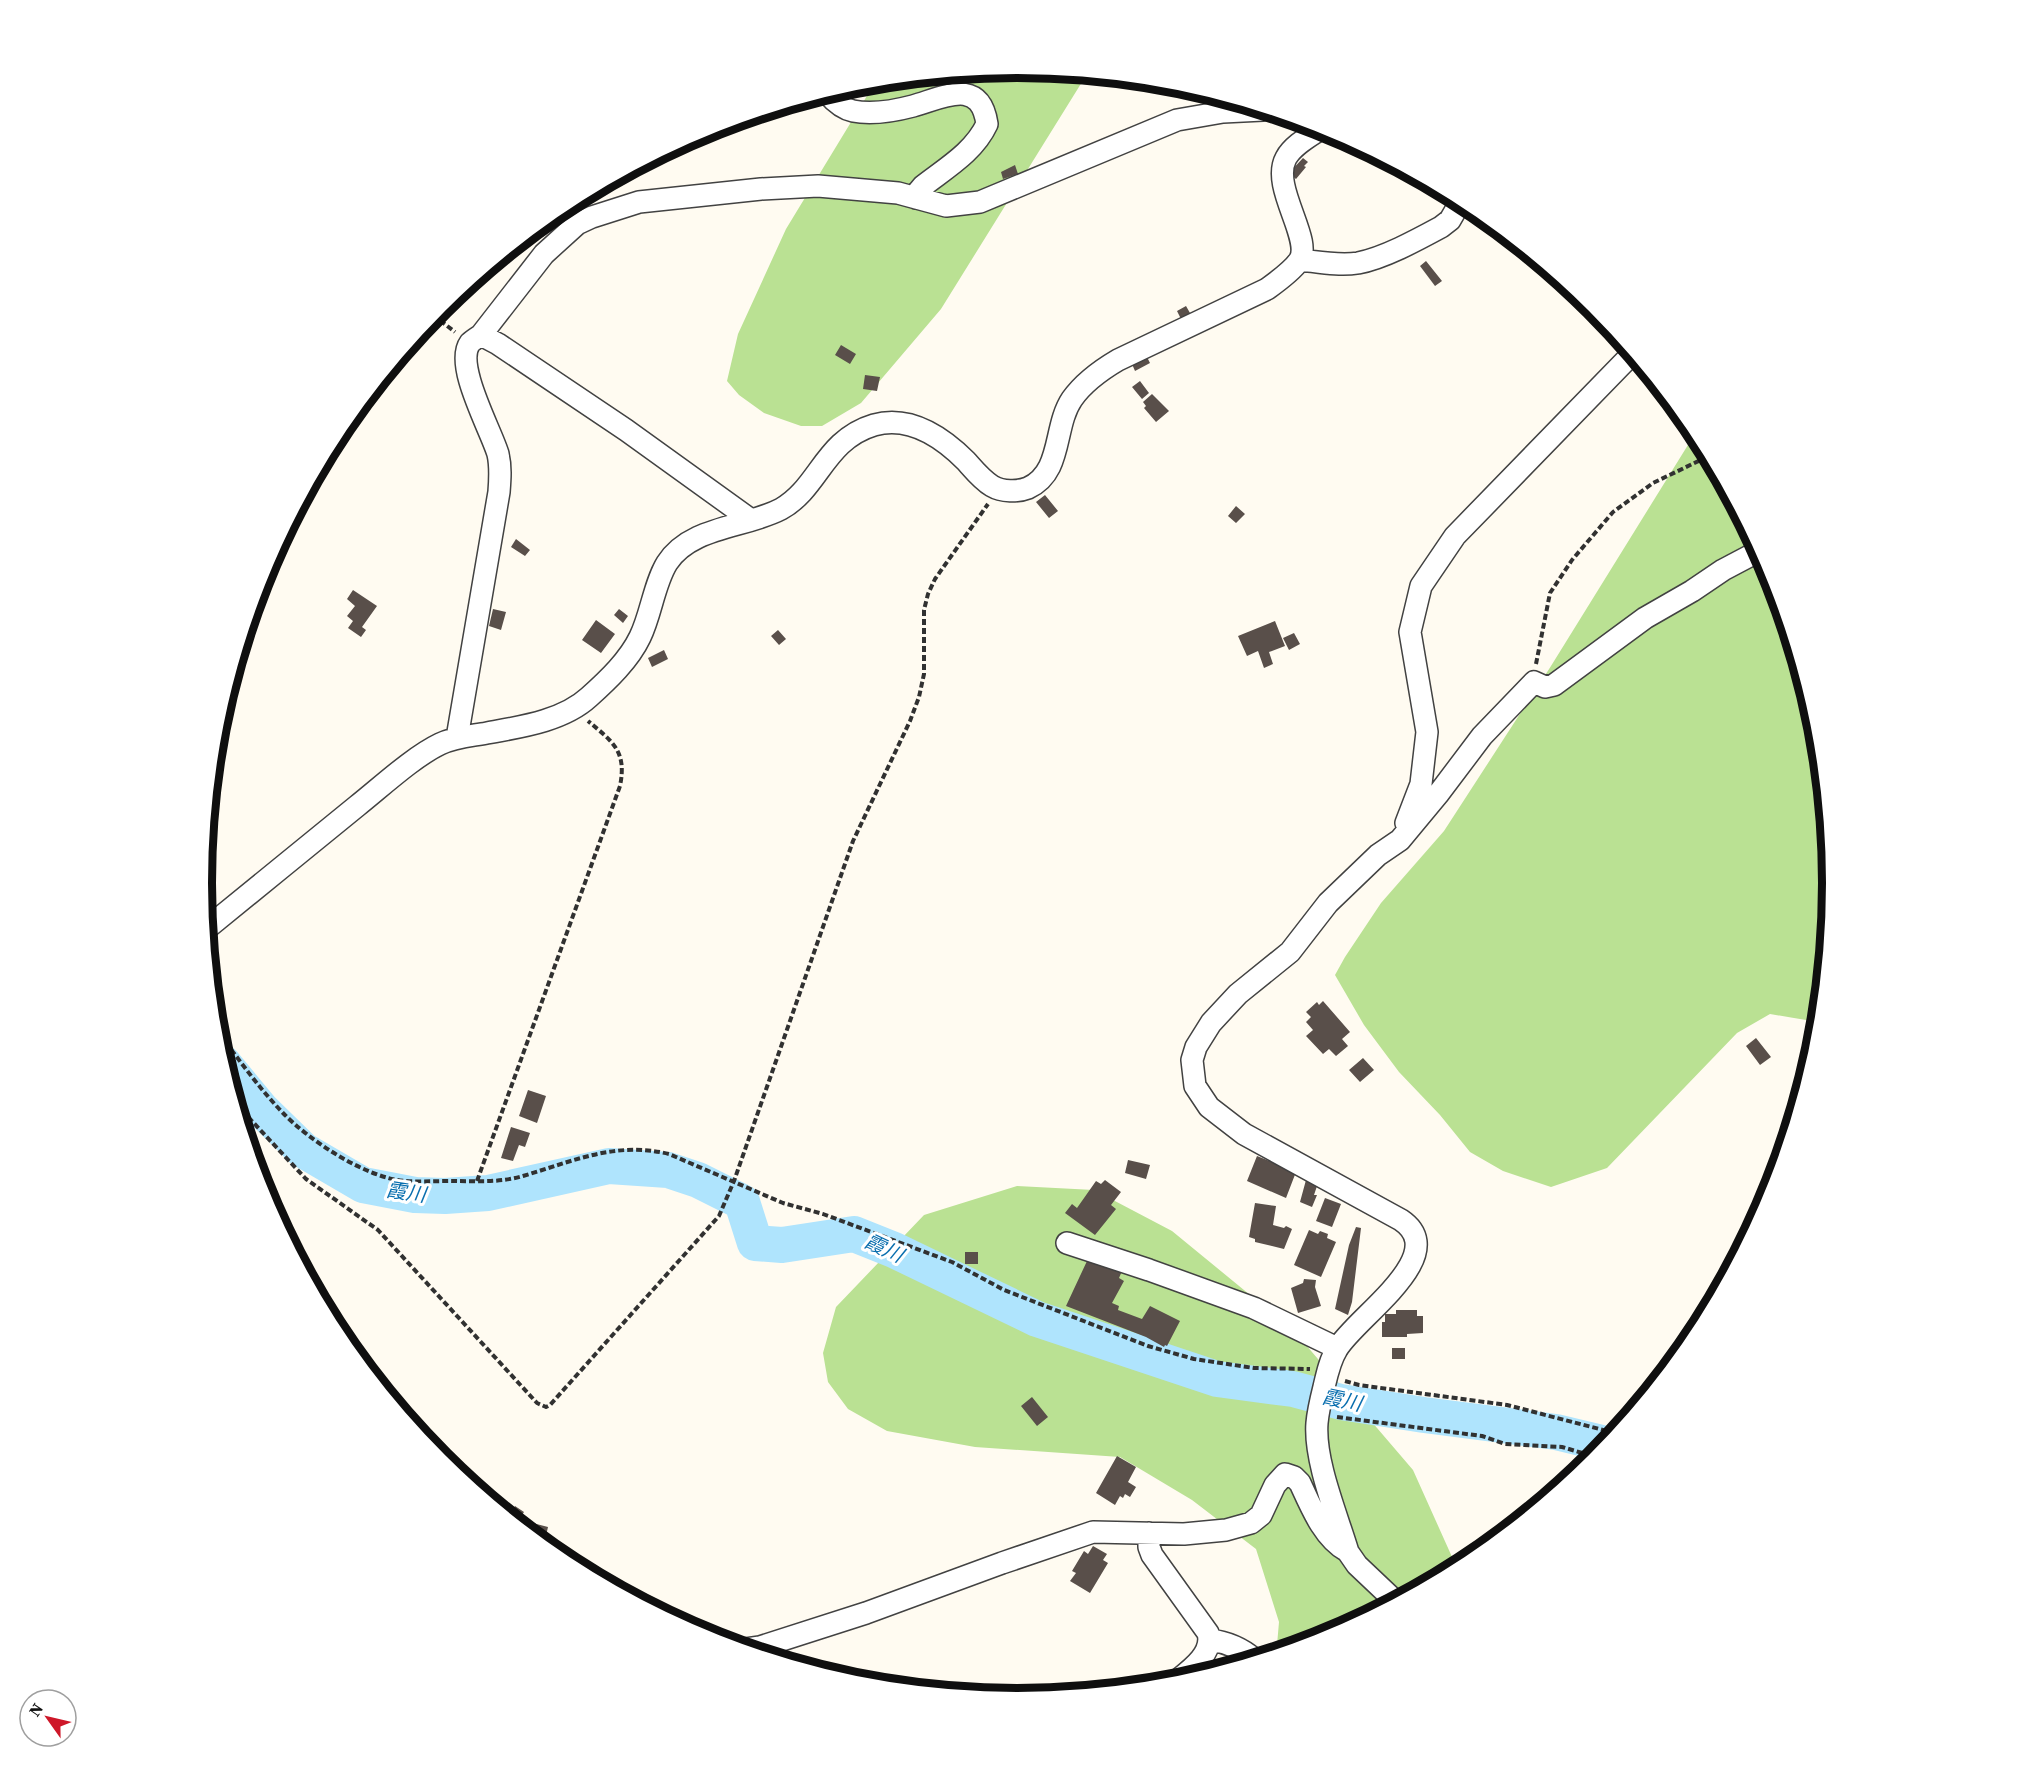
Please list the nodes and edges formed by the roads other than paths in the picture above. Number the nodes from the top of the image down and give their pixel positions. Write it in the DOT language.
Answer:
graph roads {
  1 [pos="832,99"];
  2 [pos="1242,111"];
  3 [pos="1313,135"];
  4 [pos="916,198"];
  5 [pos="1456,209"];
  6 [pos="1301,260"];
  7 [pos="476,339"];
  8 [pos="1627,359"];
  9 [pos="751,520"];
  10 [pos="1751,555"];
  11 [pos="457,738"];
  12 [pos="1400,840"];
  13 [pos="213,924"];
  14 [pos="1067,1244"];
  15 [pos="1337,1348"];
  16 [pos="1149,1533"];
  17 [pos="1348,1552"];
  18 [pos="1390,1596"];
  19 [pos="1210,1640"];
  20 [pos="762,1646"];
  21 [pos="1246,1654"];
  22 [pos="1190,1669"];
  1 -- 4 [label="street"];
  2 -- 4 [label="street"];
  3 -- 6 [label="street"];
  4 -- 7 [label="street"];
  5 -- 6 [label="street"];
  6 -- 9 [label="street"];
  7 -- 9 [label="street"];
  7 -- 11 [label="street"];
  8 -- 12 [label="street"];
  9 -- 11 [label="street"];
  10 -- 12 [label="street"];
  11 -- 13 [label="street"];
  12 -- 15 [label="street"];
  14 -- 15 [label="street"];
  15 -- 17 [label="street"];
  16 -- 17 [label="street"];
  16 -- 19 [label="street"];
  16 -- 20 [label="street"];
  17 -- 18 [label="street"];
  19 -- 21 [label="street"];
  19 -- 22 [label="street"];
}
